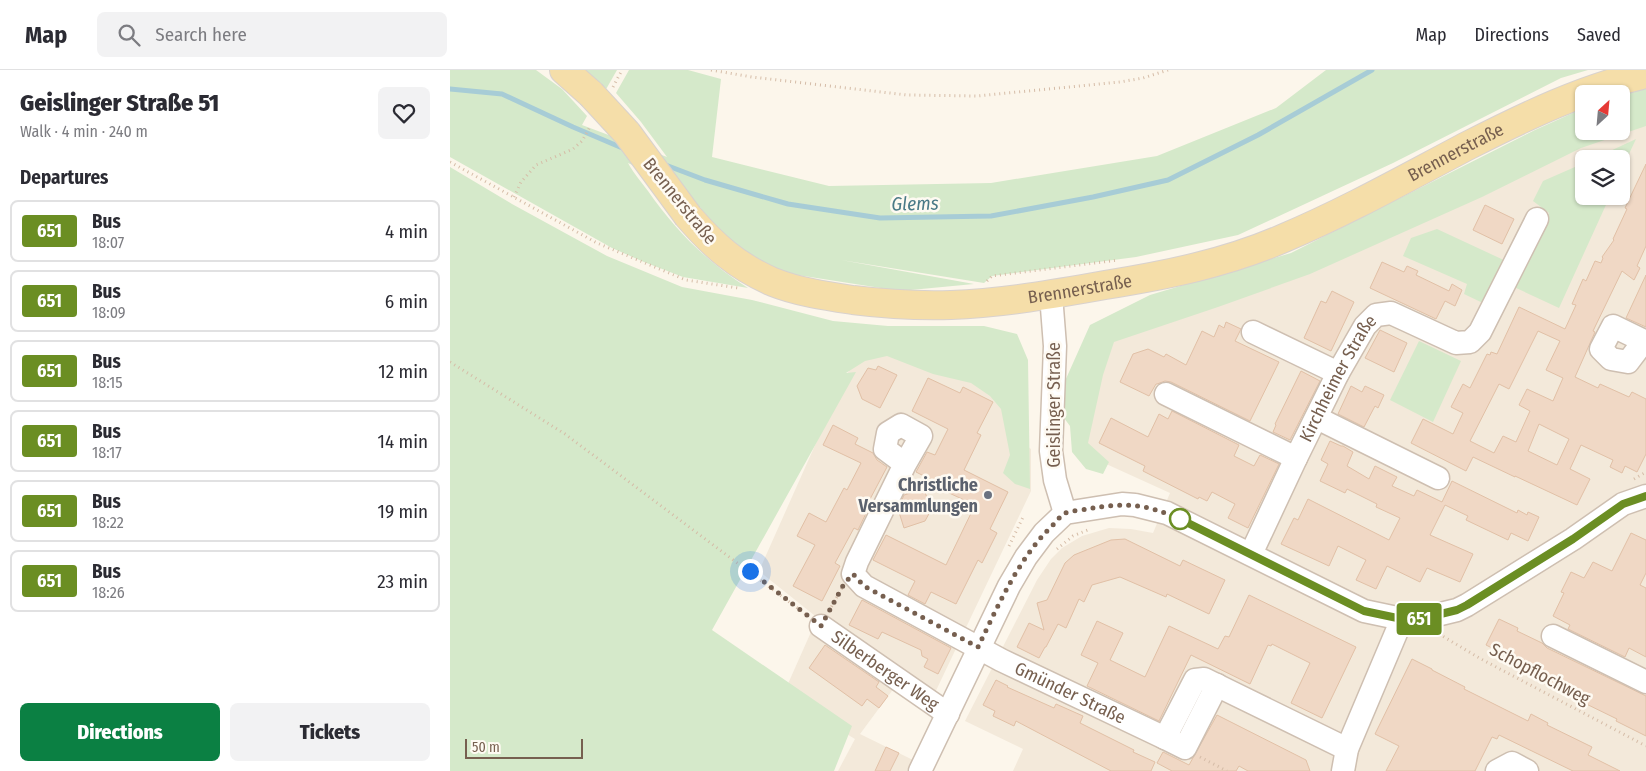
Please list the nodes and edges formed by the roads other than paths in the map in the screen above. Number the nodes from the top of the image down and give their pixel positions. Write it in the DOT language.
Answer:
graph roads {
  1 [pos="564,70"];
  2 [pos="1646,74"];
  3 [pos="1537,219"];
  4 [pos="1051,295"];
  5 [pos="1253,332"];
  6 [pos="1338,373"];
  7 [pos="1166,394"];
  8 [pos="1317,418"];
  9 [pos="1296,458"];
  10 [pos="906,464"];
  11 [pos="1438,478"];
  12 [pos="1638,489"];
  13 [pos="1065,514"];
  14 [pos="1251,554"];
  15 [pos="1402,619"];
  16 [pos="821,626"];
  17 [pos="1553,636"];
  18 [pos="978,647"];
  19 [pos="1646,682"];
  20 [pos="1217,685"];
  21 [pos="948,714"];
  22 [pos="1165,738"];
  23 [pos="1345,760"];
  24 [pos="920,771"];
  25 [pos="1497,771"];
  26 [pos="1528,771"];
  1 -- 4 [label="main road, Brennerstraße, bridge"];
  2 -- 4 [label="main road, Brennerstraße"];
  3 -- 6 [label="street, Kirchheimer Straße"];
  4 -- 13 [label="street, Geislinger Straße"];
  5 -- 6 [label="street"];
  6 -- 8 [label="street, Kirchheimer Straße"];
  7 -- 9 [label="street"];
  8 -- 9 [label="street, Kirchheimer Straße"];
  8 -- 11 [label="street"];
  9 -- 14 [label="street, Kirchheimer Straße"];
  10 -- 18 [label="street, Gmünder Straße"];
  12 -- 15 [label="street"];
  13 -- 14 [label="street"];
  13 -- 18 [label="street"];
  14 -- 15 [label="street"];
  15 -- 23 [label="street"];
  16 -- 21 [label="street, Silberberger Weg"];
  17 -- 19 [label="street"];
  18 -- 21 [label="street"];
  18 -- 22 [label="street, Gmünder Straße"];
  20 -- 22 [label="street"];
  20 -- 22 [label="street, Gmünder Straße"];
  20 -- 23 [label="street"];
  21 -- 24 [label="street"];
  25 -- 26 [label="street"];
}
